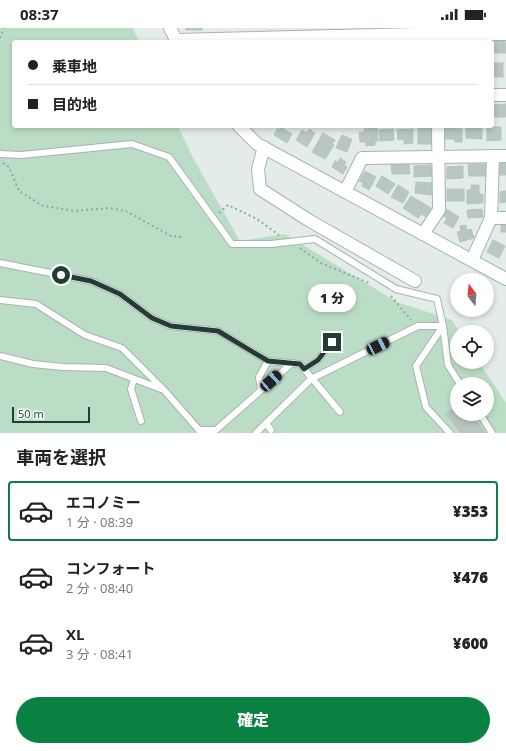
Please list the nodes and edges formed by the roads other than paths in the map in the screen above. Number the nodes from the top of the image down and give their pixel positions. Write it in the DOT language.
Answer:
graph roads {
  1 [pos="170,28"];
  2 [pos="506,34"];
  3 [pos="418,35"];
  4 [pos="176,40"];
  5 [pos="217,40"];
  6 [pos="494,95"];
  7 [pos="506,95"];
  8 [pos="241,128"];
  9 [pos="438,128"];
  10 [pos="264,147"];
  11 [pos="0,154"];
  12 [pos="439,156"];
  13 [pos="493,156"];
  14 [pos="506,156"];
  15 [pos="345,192"];
  16 [pos="492,218"];
  17 [pos="506,218"];
  18 [pos="423,234"];
  19 [pos="472,260"];
  20 [pos="0,263"];
  21 [pos="506,279"];
  22 [pos="415,280"];
  23 [pos="0,300"];
  24 [pos="443,326"];
  25 [pos="332,342"];
  26 [pos="0,356"];
  27 [pos="268,361"];
  28 [pos="292,363"];
  29 [pos="304,369"];
  30 [pos="456,377"];
  31 [pos="134,379"];
  32 [pos="311,379"];
  33 [pos="164,390"];
  34 [pos="261,390"];
  35 [pos="340,412"];
  36 [pos="141,421"];
  37 [pos="484,421"];
  38 [pos="266,423"];
  39 [pos="272,430"];
  40 [pos="199,431"];
  41 [pos="216,431"];
  42 [pos="256,433"];
  43 [pos="450,433"];
  44 [pos="492,433"];
  1 -- 4 [label="street"];
  2 -- 3 [label="street"];
  3 -- 5 [label="street"];
  6 -- 7 [label="street"];
  8 -- 10 [label="street"];
  9 -- 12 [label="street"];
  10 -- 15 [label="street"];
  10 -- 22 [label="street"];
  11 -- 24 [label="lane"];
  12 -- 13 [label="street"];
  12 -- 15 [label="street"];
  12 -- 18 [label="street"];
  13 -- 14 [label="street"];
  13 -- 16 [label="street"];
  15 -- 18 [label="street"];
  16 -- 17 [label="street"];
  16 -- 19 [label="street"];
  18 -- 19 [label="street"];
  19 -- 21 [label="street"];
  20 -- 27 [label="lane"];
  23 -- 33 [label="lane"];
  24 -- 30 [label="lane"];
  24 -- 32 [label="lane"];
  24 -- 43 [label="lane"];
  25 -- 29 [label="lane"];
  26 -- 31 [label="lane"];
  27 -- 28 [label="lane"];
  27 -- 34 [label="lane"];
  28 -- 29 [label="lane"];
  28 -- 34 [label="lane"];
  29 -- 32 [label="lane"];
  31 -- 33 [label="lane"];
  31 -- 36 [label="lane"];
  32 -- 35 [label="lane"];
  32 -- 38 [label="lane"];
  33 -- 40 [label="lane"];
  34 -- 41 [label="lane"];
  37 -- 44 [label="lane"];
  38 -- 39 [label="lane"];
  38 -- 42 [label="lane"];
  40 -- 41 [label="lane"];
}
